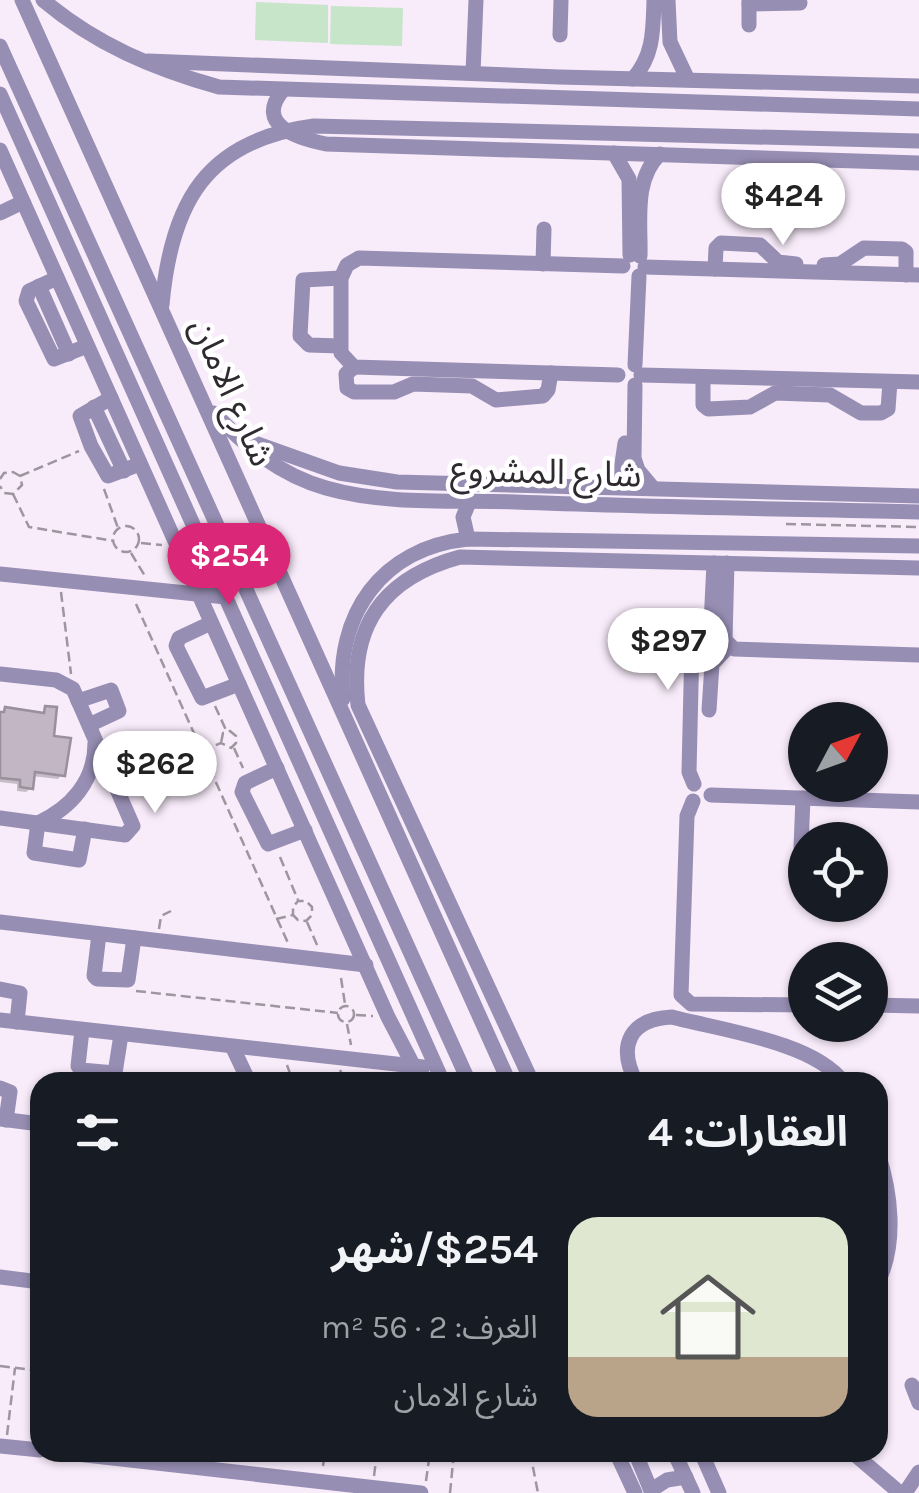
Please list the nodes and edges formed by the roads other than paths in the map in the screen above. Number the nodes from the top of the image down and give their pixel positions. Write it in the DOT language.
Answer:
graph roads {
  1 [pos="22,0"];
  2 [pos="44,0"];
  3 [pos="476,0"];
  4 [pos="561,0"];
  5 [pos="654,0"];
  6 [pos="668,0"];
  7 [pos="749,2"];
  8 [pos="800,3"];
  9 [pos="750,25"];
  10 [pos="560,35"];
  11 [pos="0,46"];
  12 [pos="139,60"];
  13 [pos="473,74"];
  14 [pos="559,77"];
  15 [pos="633,79"];
  16 [pos="688,80"];
  17 [pos="746,82"];
  18 [pos="919,86"];
  19 [pos="283,90"];
  20 [pos="23,96"];
  21 [pos="558,99"];
  22 [pos="2,101"];
  23 [pos="747,104"];
  24 [pos="862,107"];
  25 [pos="919,111"];
  26 [pos="284,130"];
  27 [pos="692,135"];
  28 [pos="860,138"];
  29 [pos="919,139"];
  30 [pos="0,150"];
  31 [pos="614,154"];
  32 [pos="660,154"];
  33 [pos="692,156"];
  34 [pos="919,163"];
  35 [pos="23,202"];
  36 [pos="2,207"];
  37 [pos="544,229"];
  38 [pos="544,264"];
  39 [pos="634,266"];
  40 [pos="715,269"];
  41 [pos="912,275"];
  42 [pos="57,278"];
  43 [pos="341,278"];
  44 [pos="162,309"];
  45 [pos="87,346"];
  46 [pos="340,346"];
  47 [pos="354,367"];
  48 [pos="551,373"];
  49 [pos="630,375"];
  50 [pos="703,377"];
  51 [pos="890,382"];
  52 [pos="919,382"];
  53 [pos="111,398"];
  54 [pos="203,400"];
  55 [pos="94,407"];
  56 [pos="237,437"];
  57 [pos="140,464"];
  58 [pos="118,474"];
  59 [pos="605,487"];
  60 [pos="653,488"];
  61 [pos="548,495"];
  62 [pos="919,496"];
  63 [pos="470,500"];
  64 [pos="209,505"];
  65 [pos="919,512"];
  66 [pos="187,514"];
  67 [pos="468,539"];
  68 [pos="661,540"];
  69 [pos="816,546"];
  70 [pos="919,546"];
  71 [pos="662,561"];
  72 [pos="720,563"];
  73 [pos="816,566"];
  74 [pos="919,568"];
  75 [pos="0,574"];
  76 [pos="199,596"];
  77 [pos="226,598"];
  78 [pos="211,623"];
  79 [pos="728,646"];
  80 [pos="919,655"];
  81 [pos="3,676"];
  82 [pos="239,684"];
  83 [pos="75,695"];
  84 [pos="709,710"];
  85 [pos="344,714"];
  86 [pos="92,732"];
  87 [pos="277,768"];
  88 [pos="694,784"];
  89 [pos="712,795"];
  90 [pos="788,798"];
  91 [pos="693,801"];
  92 [pos="888,801"];
  93 [pos="919,802"];
  94 [pos="3,817"];
  95 [pos="38,823"];
  96 [pos="85,830"];
  97 [pos="305,830"];
  98 [pos="364,847"];
  99 [pos="342,856"];
  100 [pos="0,922"];
  101 [pos="99,934"];
  102 [pos="134,938"];
  103 [pos="366,965"];
  104 [pos="0,989"];
  105 [pos="788,1005"];
  106 [pos="888,1006"];
  107 [pos="919,1006"];
  108 [pos="0,1020"];
  109 [pos="18,1022"];
  110 [pos="82,1030"];
  111 [pos="121,1034"];
  112 [pos="233,1048"];
  113 [pos="108,1072"];
  114 [pos="115,1072"];
  115 [pos="244,1072"];
  116 [pos="403,1072"];
  117 [pos="416,1072"];
  118 [pos="438,1072"];
  119 [pos="465,1072"];
  120 [pos="505,1072"];
  121 [pos="527,1072"];
  122 [pos="633,1072"];
  123 [pos="834,1072"];
  124 [pos="0,1088"];
  125 [pos="3,1120"];
  126 [pos="30,1123"];
  127 [pos="888,1217"];
  128 [pos="888,1262"];
  129 [pos="0,1277"];
  130 [pos="30,1281"];
  131 [pos="912,1385"];
  132 [pos="919,1403"];
  133 [pos="3,1446"];
  134 [pos="30,1449"];
  135 [pos="147,1462"];
  136 [pos="624,1462"];
  137 [pos="638,1462"];
  138 [pos="679,1462"];
  139 [pos="705,1462"];
  140 [pos="864,1462"];
  141 [pos="919,1472"];
  142 [pos="689,1485"];
  143 [pos="646,1492"];
  144 [pos="422,1493"];
  145 [pos="719,1493"];
  146 [pos="902,1493"];
  1 -- 44 [label="street, شارع الامان"];
  2 -- 12 [label="street"];
  3 -- 13 [label="street"];
  4 -- 10 [label="street"];
  5 -- 15 [label="street"];
  6 -- 16 [label="street"];
  7 -- 8 [label="street"];
  7 -- 9 [label="street"];
  11 -- 20 [label="street, شارع الامان"];
  12 -- 13 [label="street"];
  12 -- 19 [label="street"];
  13 -- 14 [label="street"];
  14 -- 15 [label="street"];
  14 -- 21 [label="street"];
  15 -- 16 [label="street"];
  16 -- 17 [label="street"];
  17 -- 18 [label="street"];
  17 -- 23 [label="street"];
  19 -- 21 [label="street"];
  19 -- 26 [label="street"];
  20 -- 22 [label="street"];
  20 -- 64 [label="street, شارع الامان"];
  21 -- 23 [label="street"];
  22 -- 66 [label="street"];
  23 -- 24 [label="street"];
  24 -- 25 [label="street"];
  24 -- 28 [label="street"];
  25 -- 29 [label="street"];
  26 -- 27 [label="street"];
  26 -- 31 [label="street"];
  26 -- 44 [label="street"];
  27 -- 28 [label="street"];
  27 -- 33 [label="street"];
  28 -- 29 [label="street"];
  30 -- 35 [label="street"];
  31 -- 32 [label="street"];
  31 -- 39 [label="street"];
  32 -- 33 [label="street"];
  32 -- 39 [label="street"];
  33 -- 34 [label="street"];
  35 -- 36 [label="street"];
  35 -- 42 [label="street"];
  37 -- 38 [label="street"];
  38 -- 39 [label="street"];
  38 -- 43 [label="street"];
  39 -- 40 [label="street"];
  39 -- 49 [label="street"];
  40 -- 41 [label="street"];
  40 -- 41 [label="street"];
  42 -- 45 [label="street"];
  42 -- 45 [label="street"];
  43 -- 46 [label="street"];
  43 -- 46 [label="street"];
  44 -- 54 [label="street, شارع الامان"];
  45 -- 53 [label="street"];
  46 -- 47 [label="street"];
  47 -- 48 [label="street"];
  47 -- 48 [label="street"];
  48 -- 49 [label="street"];
  49 -- 50 [label="street"];
  49 -- 59 [label="street"];
  49 -- 60 [label="street"];
  50 -- 51 [label="street"];
  50 -- 51 [label="street"];
  51 -- 52 [label="street"];
  53 -- 55 [label="street"];
  53 -- 57 [label="street"];
  54 -- 56 [label="street, شارع المشروع"];
  54 -- 85 [label="street, شارع الامان"];
  55 -- 58 [label="street"];
  55 -- 58 [label="street"];
  56 -- 61 [label="street"];
  56 -- 63 [label="street, شارع المشروع"];
  57 -- 58 [label="street"];
  57 -- 76 [label="street"];
  59 -- 60 [label="street"];
  59 -- 61 [label="street"];
  60 -- 62 [label="street"];
  61 -- 63 [label="street, شارع المشروع"];
  61 -- 65 [label="street, شارع المشروع"];
  63 -- 67 [label="street"];
  64 -- 66 [label="street"];
  64 -- 98 [label="street, شارع الامان"];
  66 -- 77 [label="street"];
  67 -- 68 [label="street, شارع المشروع"];
  67 -- 85 [label="street, شارع المشروع"];
  68 -- 69 [label="street, شارع المشروع"];
  68 -- 71 [label="street"];
  69 -- 70 [label="street, شارع المشروع"];
  69 -- 73 [label="street"];
  71 -- 72 [label="street"];
  71 -- 121 [label="street"];
  72 -- 73 [label="street"];
  72 -- 79 [label="street"];
  72 -- 88 [label="street"];
  73 -- 74 [label="street"];
  75 -- 76 [label="street"];
  76 -- 77 [label="street"];
  76 -- 78 [label="street"];
  77 -- 99 [label="street"];
  78 -- 82 [label="street"];
  78 -- 82 [label="street"];
  79 -- 80 [label="street"];
  79 -- 84 [label="street"];
  81 -- 83 [label="street"];
  82 -- 87 [label="street"];
  83 -- 86 [label="street"];
  83 -- 86 [label="street"];
  85 -- 120 [label="street, شارع الامان"];
  86 -- 95 [label="street"];
  86 -- 96 [label="street"];
  87 -- 97 [label="street"];
  87 -- 97 [label="street"];
  88 -- 89 [label="street"];
  88 -- 91 [label="street"];
  89 -- 90 [label="street"];
  89 -- 91 [label="street"];
  91 -- 105 [label="street"];
  92 -- 93 [label="street"];
  94 -- 95 [label="street"];
  95 -- 96 [label="street"];
  95 -- 96 [label="street"];
  97 -- 103 [label="street"];
  98 -- 99 [label="street"];
  98 -- 119 [label="street, شارع الامان"];
  99 -- 118 [label="street"];
  100 -- 101 [label="street"];
  101 -- 102 [label="street"];
  101 -- 102 [label="street"];
  102 -- 103 [label="street"];
  103 -- 117 [label="street"];
  104 -- 109 [label="street"];
  106 -- 107 [label="street"];
  108 -- 109 [label="street"];
  109 -- 110 [label="street"];
  110 -- 111 [label="street"];
  110 -- 113 [label="street"];
  111 -- 112 [label="street"];
  111 -- 114 [label="street"];
  112 -- 115 [label="street"];
  112 -- 116 [label="street"];
  122 -- 123 [label="street"];
  124 -- 125 [label="street"];
  125 -- 126 [label="street"];
  127 -- 128 [label="street"];
  129 -- 130 [label="street"];
  131 -- 132 [label="street"];
  133 -- 134 [label="street"];
  135 -- 144 [label="street"];
  136 -- 143 [label="street"];
  137 -- 143 [label="street"];
  138 -- 142 [label="street"];
  139 -- 145 [label="street"];
  140 -- 146 [label="street"];
  141 -- 146 [label="street"];
  142 -- 143 [label="street"];
}
